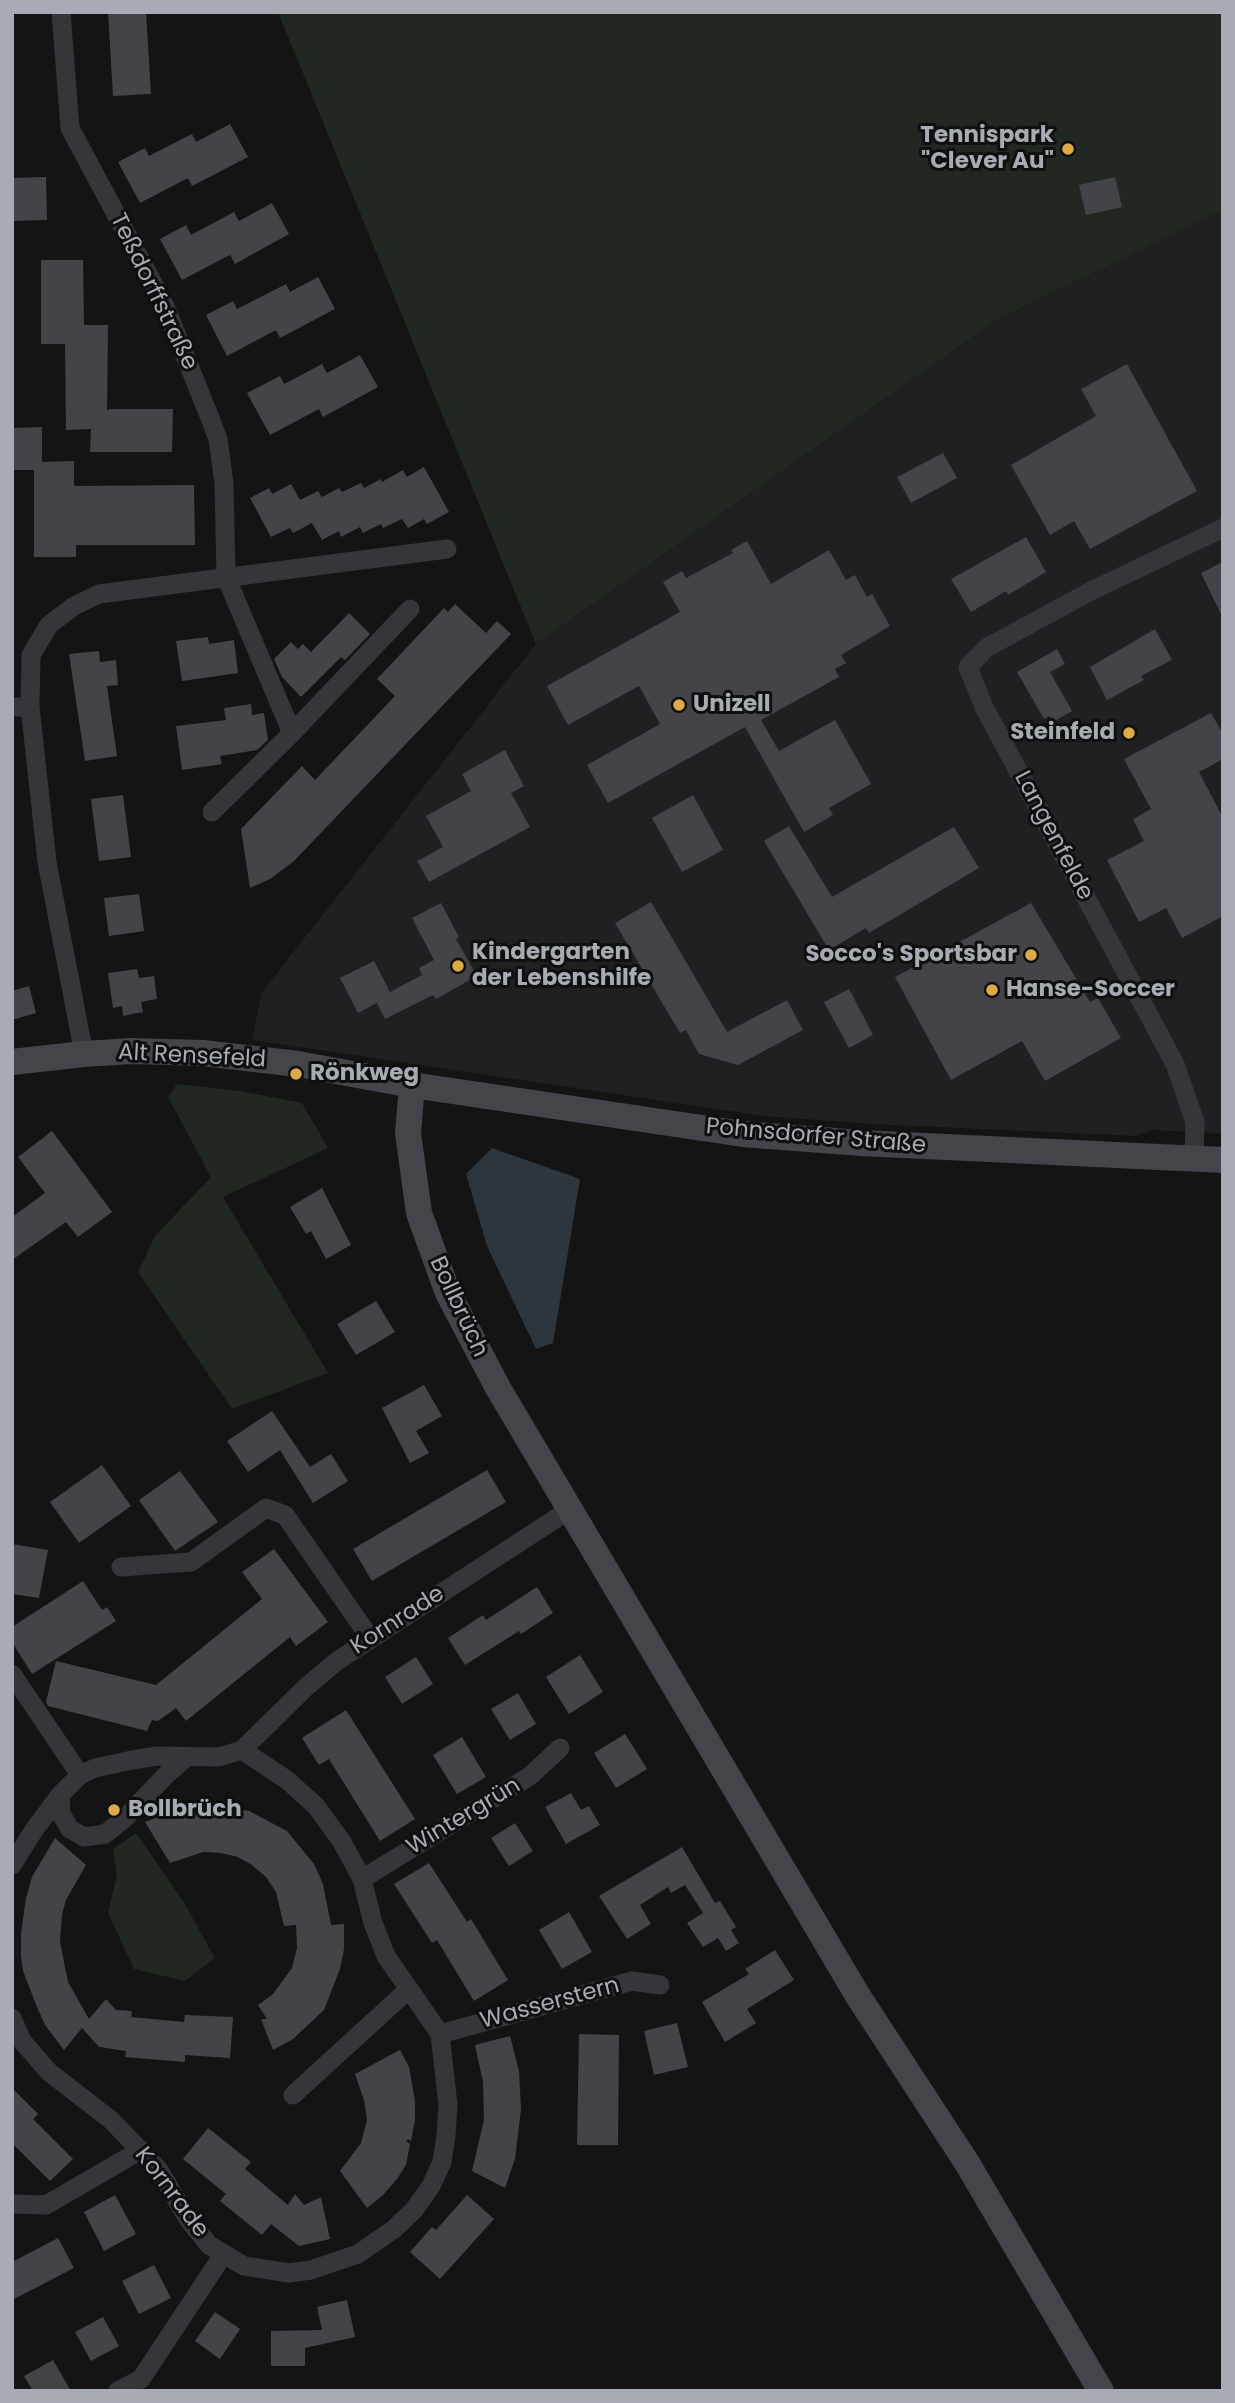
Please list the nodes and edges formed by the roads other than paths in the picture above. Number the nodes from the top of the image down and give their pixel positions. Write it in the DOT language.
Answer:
graph roads {
  1 [pos="61,12"];
  2 [pos="1223,528"];
  3 [pos="447,549"];
  4 [pos="226,577"];
  5 [pos="410,609"];
  6 [pos="21,707"];
  7 [pos="292,733"];
  8 [pos="212,812"];
  9 [pos="84,1054"];
  10 [pos="12,1062"];
  11 [pos="412,1084"];
  12 [pos="1194,1158"];
  13 [pos="1223,1160"];
  14 [pos="569,1510"];
  15 [pos="121,1567"];
  16 [pos="370,1638"];
  17 [pos="12,1674"];
  18 [pos="559,1748"];
  19 [pos="242,1750"];
  20 [pos="186,1758"];
  21 [pos="80,1775"];
  22 [pos="60,1795"];
  23 [pos="12,1865"];
  24 [pos="362,1879"];
  25 [pos="660,1984"];
  26 [pos="409,1989"];
  27 [pos="12,2018"];
  28 [pos="440,2034"];
  29 [pos="293,2095"];
  30 [pos="141,2150"];
  31 [pos="12,2204"];
  32 [pos="223,2255"];
  33 [pos="118,2391"];
  34 [pos="1101,2391"];
  1 -- 4 [label="street, Teßdorffstraße"];
  2 -- 12 [label="street, Langenfelde"];
  3 -- 4 [label="street"];
  4 -- 6 [label="street"];
  4 -- 7 [label="street"];
  5 -- 7 [label="street"];
  6 -- 9 [label="street"];
  7 -- 8 [label="street"];
  9 -- 10 [label="street, Alt Rensefeld"];
  9 -- 11 [label="street, Alt Rensefeld"];
  11 -- 12 [label="street, Pohnsdorfer Straße"];
  11 -- 14 [label="street, Bollbrüch"];
  12 -- 13 [label="street, Pohnsdorfer Straße"];
  14 -- 16 [label="street, Kornrade"];
  14 -- 34 [label="street, Bollbrüch"];
  15 -- 16 [label="street"];
  16 -- 19 [label="street, Kornrade"];
  17 -- 21 [label="street"];
  18 -- 24 [label="street, Wintergrün"];
  19 -- 20 [label="street"];
  19 -- 24 [label="street, Kornrade"];
  20 -- 21 [label="street"];
  20 -- 22 [label="street"];
  21 -- 22 [label="street"];
  22 -- 23 [label="street"];
  24 -- 26 [label="street, Kornrade"];
  25 -- 28 [label="street, Wasserstern"];
  26 -- 28 [label="street, Kornrade"];
  26 -- 29 [label="street"];
  27 -- 30 [label="street, Kornrade"];
  28 -- 32 [label="street, Kornrade"];
  30 -- 31 [label="street"];
  30 -- 32 [label="street, Kornrade"];
  32 -- 33 [label="street"];
}
